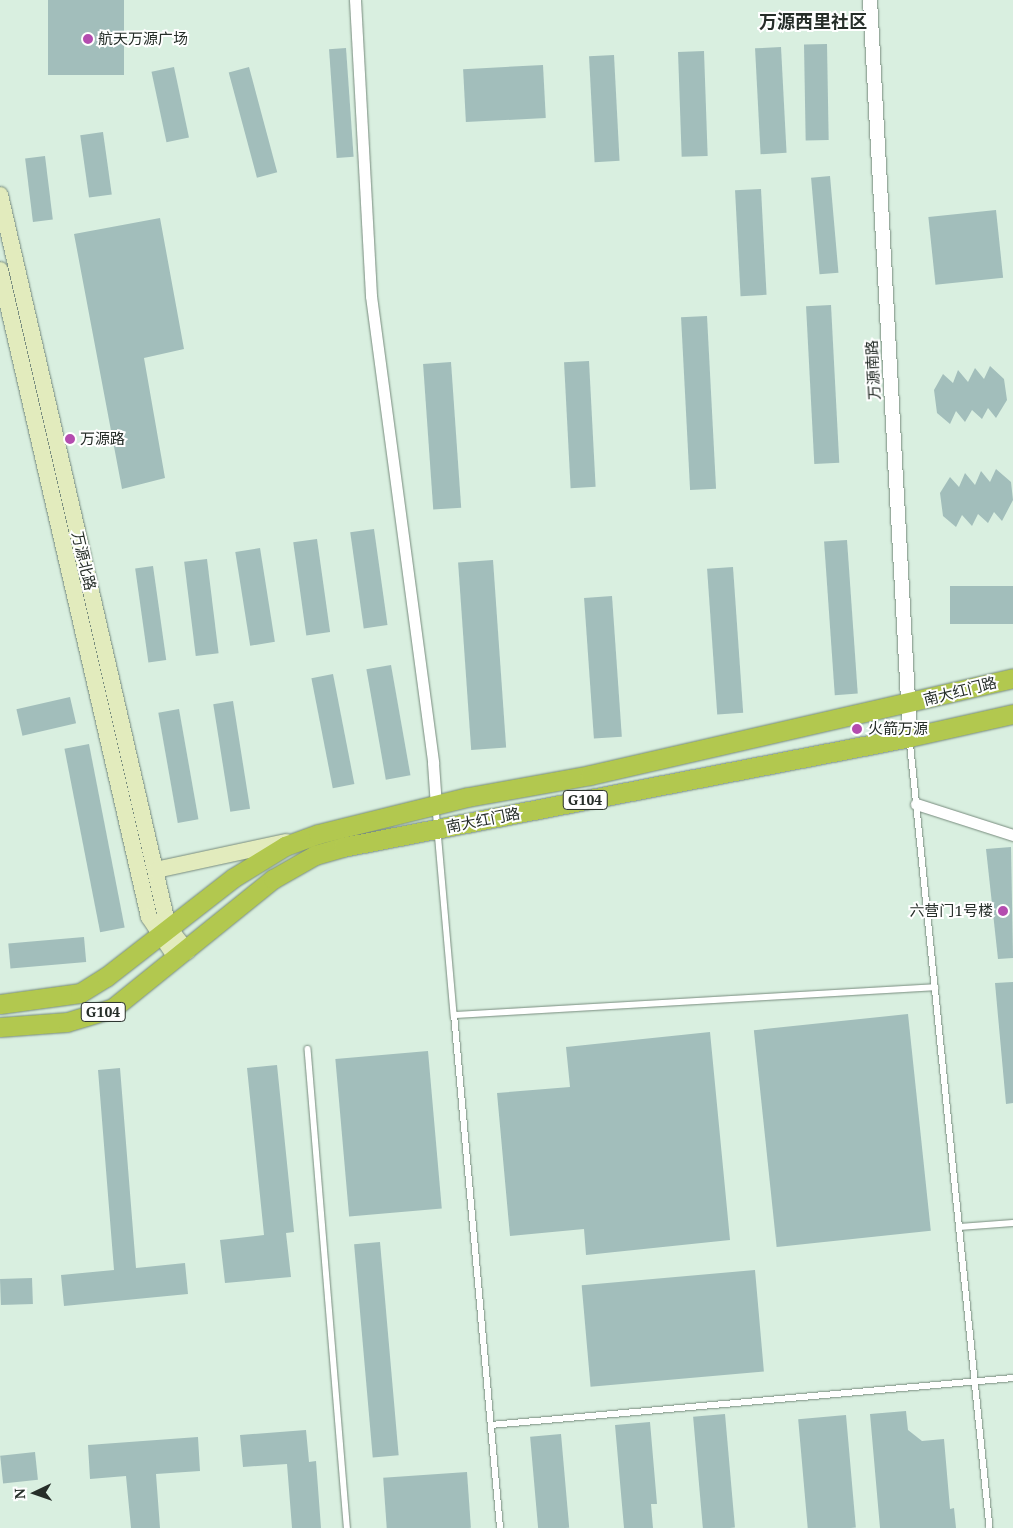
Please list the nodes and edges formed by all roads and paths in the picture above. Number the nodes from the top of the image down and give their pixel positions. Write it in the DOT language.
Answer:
graph roads {
  1 [pos="355,0"];
  2 [pos="870,0"];
  3 [pos="0,195"];
  4 [pos="0,270"];
  5 [pos="1013,678"];
  6 [pos="908,704"];
  7 [pos="1013,714"];
  8 [pos="910,737"];
  9 [pos="916,804"];
  10 [pos="436,806"];
  11 [pos="440,828"];
  12 [pos="318,834"];
  13 [pos="1013,835"];
  14 [pos="156,870"];
  15 [pos="163,931"];
  16 [pos="182,955"];
  17 [pos="935,987"];
  18 [pos="0,1004"];
  19 [pos="454,1015"];
  20 [pos="0,1027"];
  21 [pos="308,1049"];
  22 [pos="1013,1223"];
  23 [pos="959,1228"];
  24 [pos="1013,1378"];
  25 [pos="975,1382"];
  26 [pos="490,1425"];
  27 [pos="347,1528"];
  28 [pos="500,1528"];
  29 [pos="990,1528"];
  1 -- 10 [label="street"];
  2 -- 6 [label="street, 万源南路"];
  3 -- 14 [label="main road, 万源北路"];
  4 -- 15 [label="main road, 万源北路"];
  5 -- 6 [label="highway, 南大红门路 / G104"];
  6 -- 8 [label="street, 万源南路"];
  6 -- 10 [label="highway, 南大红门路 / G104"];
  7 -- 8 [label="highway, 南大红门路 / G104"];
  8 -- 9 [label="lane"];
  8 -- 11 [label="highway, 南大红门路 / G104"];
  9 -- 13 [label="street"];
  9 -- 17 [label="lane"];
  10 -- 11 [label="lane"];
  10 -- 12 [label="highway, 南大红门路 / G104"];
  11 -- 16 [label="highway, 南大红门路 / G104"];
  11 -- 19 [label="lane"];
  12 -- 14 [label="main road"];
  12 -- 15 [label="highway, 南大红门路 / G104"];
  14 -- 15 [label="main road, 万源北路"];
  15 -- 16 [label="main road"];
  15 -- 18 [label="highway, 南大红门路 / G104"];
  16 -- 20 [label="highway, 南大红门路 / G104"];
  17 -- 19 [label="lane"];
  17 -- 23 [label="lane"];
  19 -- 26 [label="lane"];
  21 -- 27 [label="lane"];
  22 -- 23 [label="lane"];
  23 -- 25 [label="lane"];
  24 -- 25 [label="lane"];
  25 -- 26 [label="lane"];
  25 -- 29 [label="lane"];
  26 -- 28 [label="lane"];
}
